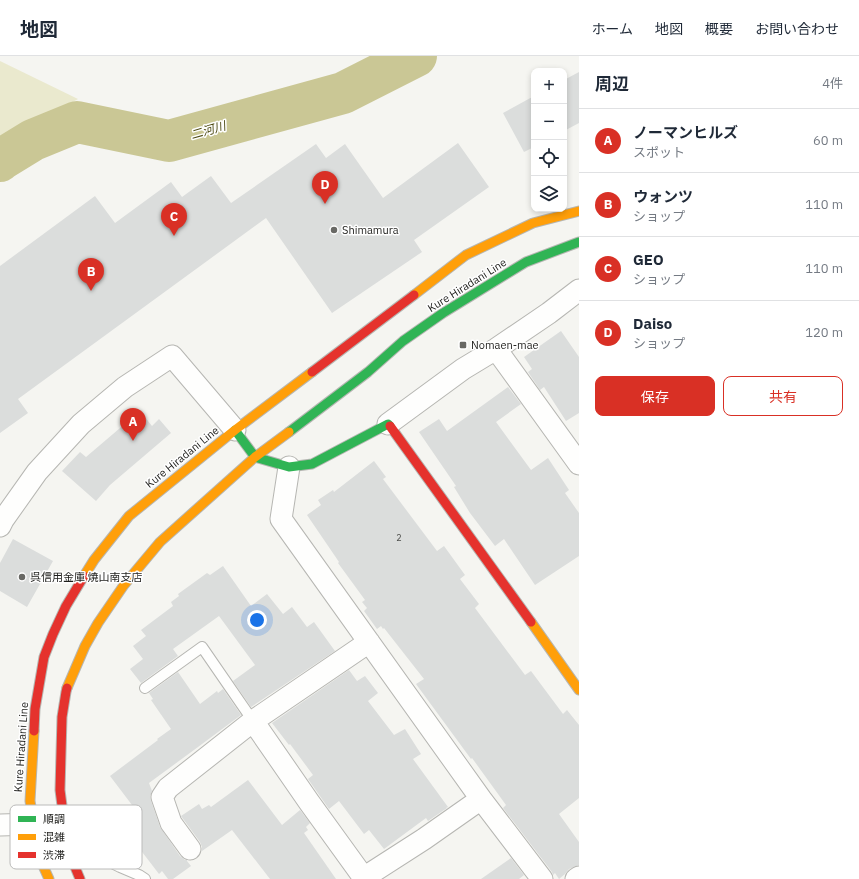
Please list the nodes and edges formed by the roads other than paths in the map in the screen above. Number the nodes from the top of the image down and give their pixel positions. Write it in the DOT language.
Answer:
graph roads {
  1 [pos="579,211"];
  2 [pos="579,242"];
  3 [pos="579,290"];
  4 [pos="496,348"];
  5 [pos="388,424"];
  6 [pos="235,430"];
  7 [pos="255,457"];
  8 [pos="579,464"];
  9 [pos="289,467"];
  10 [pos="7,498"];
  11 [pos="0,526"];
  12 [pos="369,642"];
  13 [pos="145,688"];
  14 [pos="579,690"];
  15 [pos="253,721"];
  16 [pos="482,799"];
  17 [pos="31,805"];
  18 [pos="62,805"];
  19 [pos="0,825"];
  20 [pos="10,825"];
  21 [pos="190,849"];
  22 [pos="44,869"];
  23 [pos="76,869"];
  24 [pos="125,869"];
  25 [pos="359,876"];
  26 [pos="579,877"];
  27 [pos="49,879"];
  28 [pos="80,879"];
  29 [pos="145,879"];
  30 [pos="542,879"];
  31 [pos="576,879"];
  1 -- 6 [label="main road, Kure Hiradani Line"];
  2 -- 7 [label="main road, Kure Hiradani Line"];
  3 -- 4 [label="street"];
  4 -- 5 [label="street"];
  4 -- 8 [label="street"];
  5 -- 9 [label="main road"];
  5 -- 14 [label="main road"];
  6 -- 7 [label="main road"];
  6 -- 10 [label="street"];
  6 -- 17 [label="main road, Kure Hiradani Line"];
  7 -- 9 [label="main road"];
  7 -- 18 [label="main road, Kure Hiradani Line"];
  9 -- 12 [label="street"];
  10 -- 11 [label="street"];
  12 -- 15 [label="street"];
  12 -- 16 [label="street"];
  13 -- 15 [label="lane"];
  15 -- 21 [label="street"];
  15 -- 25 [label="street"];
  16 -- 25 [label="street"];
  16 -- 30 [label="street"];
  19 -- 20 [label="street"];
  22 -- 27 [label="main road, Kure Hiradani Line"];
  23 -- 28 [label="main road, Kure Hiradani Line"];
  24 -- 29 [label="lane"];
  26 -- 31 [label="street"];
}
